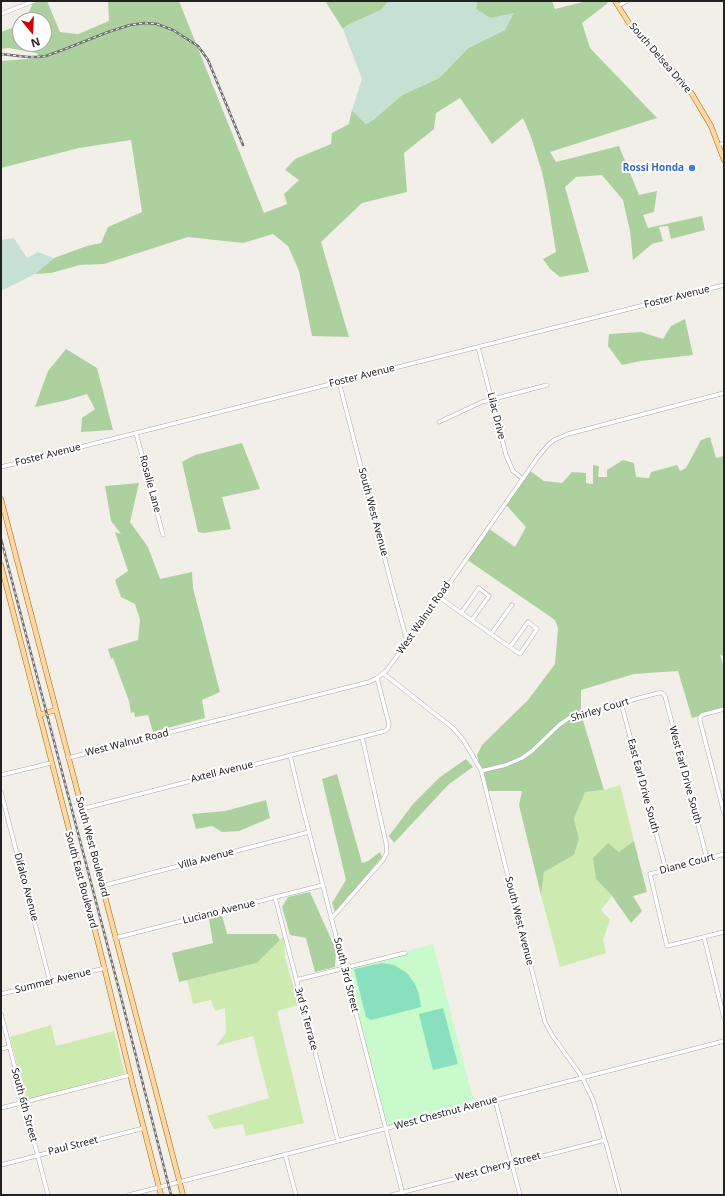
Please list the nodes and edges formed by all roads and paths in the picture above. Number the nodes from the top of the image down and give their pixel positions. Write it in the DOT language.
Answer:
graph roads {
  1 [pos="34,1"];
  2 [pos="615,1"];
  3 [pos="627,1"];
  4 [pos="618,6"];
  5 [pos="1,14"];
  6 [pos="721,144"];
  7 [pos="724,160"];
  8 [pos="724,285"];
  9 [pos="478,347"];
  10 [pos="339,382"];
  11 [pos="546,385"];
  12 [pos="724,393"];
  13 [pos="492,399"];
  14 [pos="439,422"];
  15 [pos="136,433"];
  16 [pos="1,467"];
  17 [pos="523,479"];
  18 [pos="1,499"];
  19 [pos="163,535"];
  20 [pos="1,565"];
  21 [pos="439,597"];
  22 [pos="512,605"];
  23 [pos="461,613"];
  24 [pos="472,620"];
  25 [pos="491,634"];
  26 [pos="409,640"];
  27 [pos="510,647"];
  28 [pos="384,674"];
  29 [pos="377,678"];
  30 [pos="662,693"];
  31 [pos="621,703"];
  32 [pos="724,709"];
  33 [pos="55,710"];
  34 [pos="39,714"];
  35 [pos="362,737"];
  36 [pos="290,755"];
  37 [pos="68,758"];
  38 [pos="51,763"];
  39 [pos="481,772"];
  40 [pos="1,776"];
  41 [pos="1,792"];
  42 [pos="82,809"];
  43 [pos="724,813"];
  44 [pos="309,832"];
  45 [pos="724,855"];
  46 [pos="707,859"];
  47 [pos="666,870"];
  48 [pos="323,885"];
  49 [pos="102,886"];
  50 [pos="275,897"];
  51 [pos="332,919"];
  52 [pos="724,932"];
  53 [pos="704,937"];
  54 [pos="115,938"];
  55 [pos="405,953"];
  56 [pos="105,968"];
  57 [pos="344,968"];
  58 [pos="296,980"];
  59 [pos="50,982"];
  60 [pos="1,994"];
  61 [pos="1,1014"];
  62 [pos="724,1018"];
  63 [pos="724,1041"];
  64 [pos="9,1047"];
  65 [pos="1,1049"];
  66 [pos="130,1075"];
  67 [pos="582,1078"];
  68 [pos="495,1100"];
  69 [pos="24,1102"];
  70 [pos="1,1108"];
  71 [pos="144,1128"];
  72 [pos="385,1128"];
  73 [pos="605,1140"];
  74 [pos="338,1141"];
  75 [pos="285,1154"];
  76 [pos="37,1155"];
  77 [pos="512,1164"];
  78 [pos="1,1165"];
  79 [pos="179,1182"];
  80 [pos="159,1187"];
  81 [pos="402,1194"];
  82 [pos="48,1195"];
  83 [pos="129,1195"];
  84 [pos="161,1195"];
  85 [pos="182,1195"];
  86 [pos="296,1195"];
  87 [pos="392,1195"];
  88 [pos="520,1195"];
  89 [pos="620,1195"];
  1 -- 5 [label="street"];
  2 -- 4 [label="main road, South Delsea Drive"];
  3 -- 4 [label="street"];
  4 -- 6 [label="main road, South Delsea Drive"];
  6 -- 7 [label="main road, South Delsea Drive"];
  8 -- 9 [label="street, Foster Avenue"];
  9 -- 10 [label="street, Foster Avenue"];
  9 -- 13 [label="street, Lilac Drive"];
  10 -- 15 [label="street, Foster Avenue"];
  10 -- 26 [label="street, South West Avenue"];
  11 -- 13 [label="street"];
  12 -- 17 [label="street, West Walnut Road"];
  13 -- 14 [label="street"];
  13 -- 17 [label="street, Lilac Drive"];
  15 -- 16 [label="street, Foster Avenue"];
  15 -- 19 [label="street, Rosalie Lane"];
  17 -- 21 [label="street, West Walnut Road"];
  18 -- 33 [label="main road, South West Boulevard"];
  20 -- 34 [label="main road, South East Boulevard"];
  21 -- 23 [label="street"];
  21 -- 26 [label="street, West Walnut Road"];
  22 -- 25 [label="street"];
  23 -- 24 [label="street"];
  23 -- 24 [label="street"];
  24 -- 25 [label="street"];
  25 -- 27 [label="street"];
  26 -- 28 [label="street, West Walnut Road"];
  27 -- 27 [label="street"];
  28 -- 29 [label="street, West Walnut Road"];
  28 -- 39 [label="street, South West Avenue"];
  29 -- 35 [label="street, Axtell Avenue"];
  29 -- 37 [label="street, West Walnut Road"];
  30 -- 31 [label="street, Shirley Court"];
  30 -- 46 [label="street, West Earl Drive South"];
  31 -- 39 [label="street, Shirley Court"];
  31 -- 47 [label="street, East Earl Drive South"];
  32 -- 43 [label="street"];
  33 -- 34 [label="main road"];
  33 -- 37 [label="main road, South West Boulevard"];
  34 -- 38 [label="main road, South East Boulevard"];
  35 -- 36 [label="street, Axtell Avenue"];
  35 -- 51 [label="street"];
  36 -- 42 [label="street, Axtell Avenue"];
  36 -- 44 [label="street, South 3rd Street"];
  37 -- 42 [label="main road, South West Boulevard"];
  38 -- 40 [label="street"];
  38 -- 56 [label="main road, South East Boulevard"];
  39 -- 67 [label="street, South West Avenue"];
  41 -- 59 [label="street, Difalco Avenue"];
  42 -- 49 [label="main road, South West Boulevard"];
  44 -- 48 [label="street, South 3rd Street"];
  44 -- 49 [label="street, Villa Avenue"];
  45 -- 46 [label="street, Diane Court"];
  46 -- 47 [label="street, Diane Court"];
  47 -- 53 [label="street, Diane Court"];
  48 -- 50 [label="street, Luciano Avenue"];
  48 -- 51 [label="street, South 3rd Street"];
  49 -- 54 [label="main road, South West Boulevard"];
  50 -- 54 [label="street, Luciano Avenue"];
  50 -- 58 [label="street, 3rd St Terrace"];
  51 -- 57 [label="street, South 3rd Street"];
  52 -- 53 [label="street"];
  53 -- 62 [label="street"];
  54 -- 79 [label="main road, South West Boulevard"];
  55 -- 57 [label="street"];
  56 -- 59 [label="street, Summer Avenue"];
  56 -- 66 [label="main road, South East Boulevard"];
  57 -- 58 [label="street"];
  57 -- 72 [label="street, South 3rd Street"];
  58 -- 74 [label="street, 3rd St Terrace"];
  59 -- 60 [label="street, Summer Avenue"];
  61 -- 64 [label="street, South 6th Street"];
  63 -- 67 [label="street, West Chestnut Avenue"];
  64 -- 65 [label="street"];
  64 -- 69 [label="street, South 6th Street"];
  66 -- 69 [label="street"];
  66 -- 71 [label="main road, South East Boulevard"];
  67 -- 68 [label="street, West Chestnut Avenue"];
  67 -- 73 [label="street, South West Avenue"];
  68 -- 72 [label="street, West Chestnut Avenue"];
  68 -- 77 [label="street"];
  69 -- 70 [label="street"];
  69 -- 76 [label="street, South 6th Street"];
  71 -- 76 [label="street, Paul Street"];
  71 -- 80 [label="main road, South East Boulevard"];
  72 -- 74 [label="street, West Chestnut Avenue"];
  72 -- 81 [label="street, South 3rd Street"];
  73 -- 77 [label="street, West Cherry Street"];
  73 -- 89 [label="street, South West Avenue"];
  74 -- 75 [label="street, West Chestnut Avenue"];
  75 -- 79 [label="street, West Chestnut Avenue"];
  75 -- 86 [label="street"];
  76 -- 78 [label="street, Paul Street"];
  76 -- 82 [label="street, South 6th Street"];
  77 -- 81 [label="street, West Cherry Street"];
  77 -- 88 [label="street"];
  79 -- 80 [label="street, West Chestnut Avenue"];
  79 -- 85 [label="main road, South West Boulevard"];
  80 -- 83 [label="street, West Chestnut Avenue"];
  80 -- 84 [label="main road, South East Boulevard"];
  81 -- 87 [label="street, West Cherry Street"];
}
